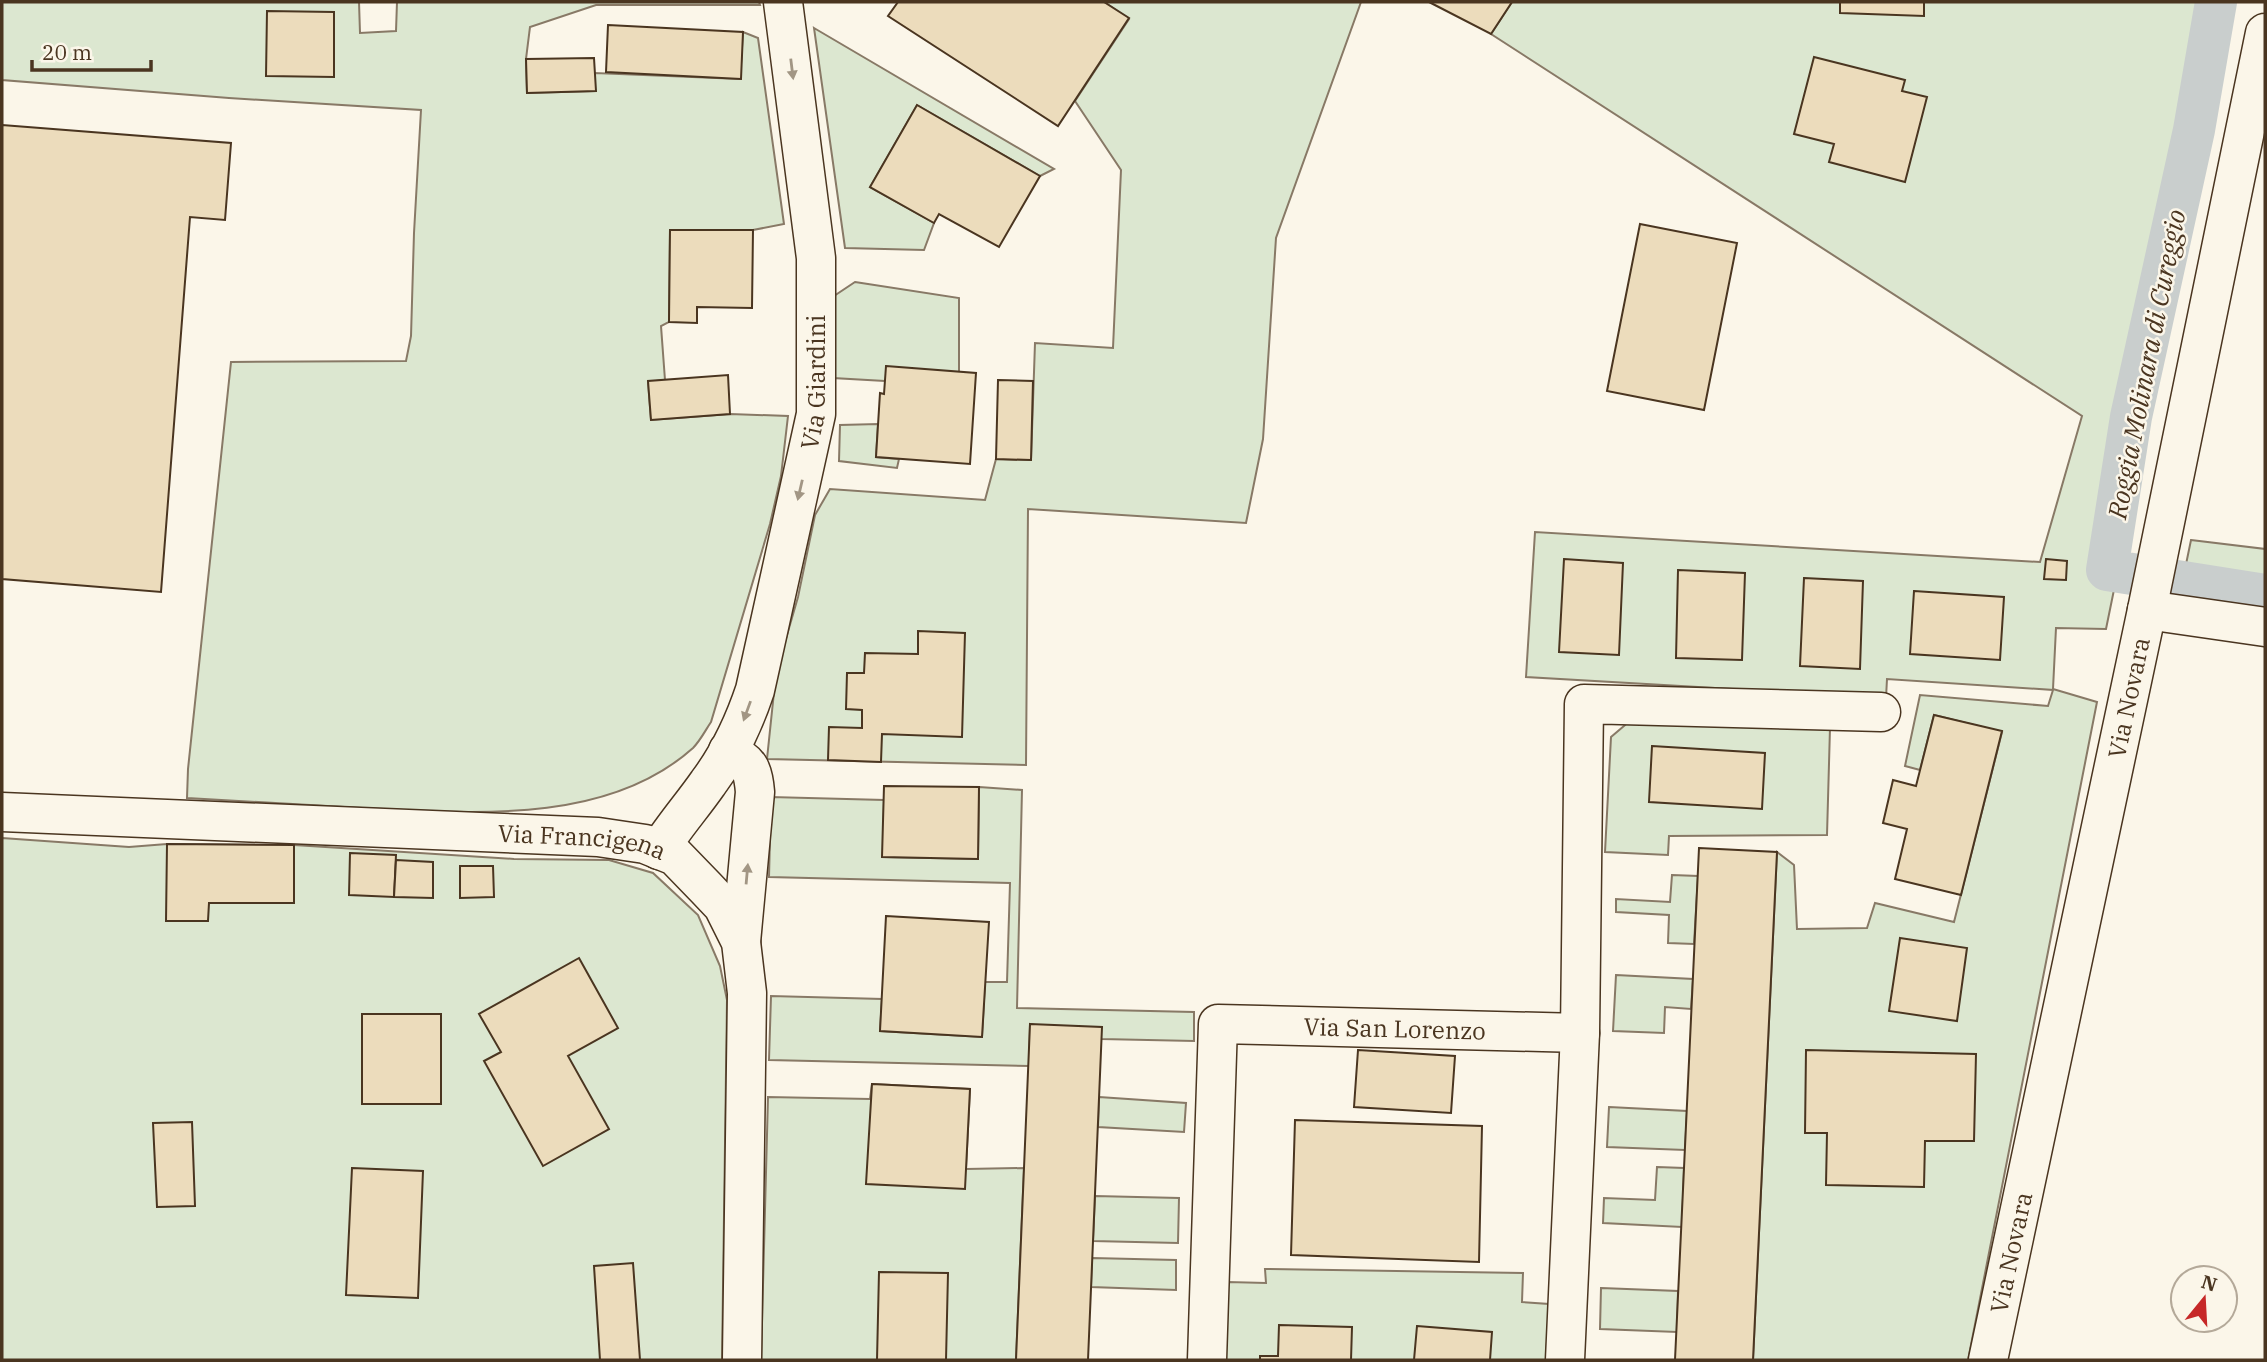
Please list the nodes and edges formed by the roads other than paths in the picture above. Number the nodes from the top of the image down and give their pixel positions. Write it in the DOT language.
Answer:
graph roads {
  1 [pos="783,2"];
  2 [pos="2265,33"];
  3 [pos="2151,589"];
  4 [pos="2265,628"];
  5 [pos="1881,712"];
  6 [pos="728,751"];
  7 [pos="2,811"];
  8 [pos="659,849"];
  9 [pos="741,942"];
  10 [pos="1580,1034"];
  11 [pos="742,1360"];
  12 [pos="1208,1360"];
  13 [pos="1565,1360"];
  14 [pos="1988,1360"];
  1 -- 6 [label="street, Via Giardini, one-way"];
  2 -- 3 [label="street, Via Novara"];
  3 -- 4 [label="street"];
  3 -- 14 [label="street, Via Novara"];
  5 -- 10 [label="street"];
  6 -- 8 [label="street, Via Giardini"];
  9 -- 6 [label="street, one-way"];
  7 -- 8 [label="street, Via Francigena"];
  8 -- 9 [label="street, Via Francigena"];
  9 -- 11 [label="street, Via Francigena"];
  10 -- 12 [label="street, Via San Lorenzo"];
  10 -- 13 [label="street"];
}
